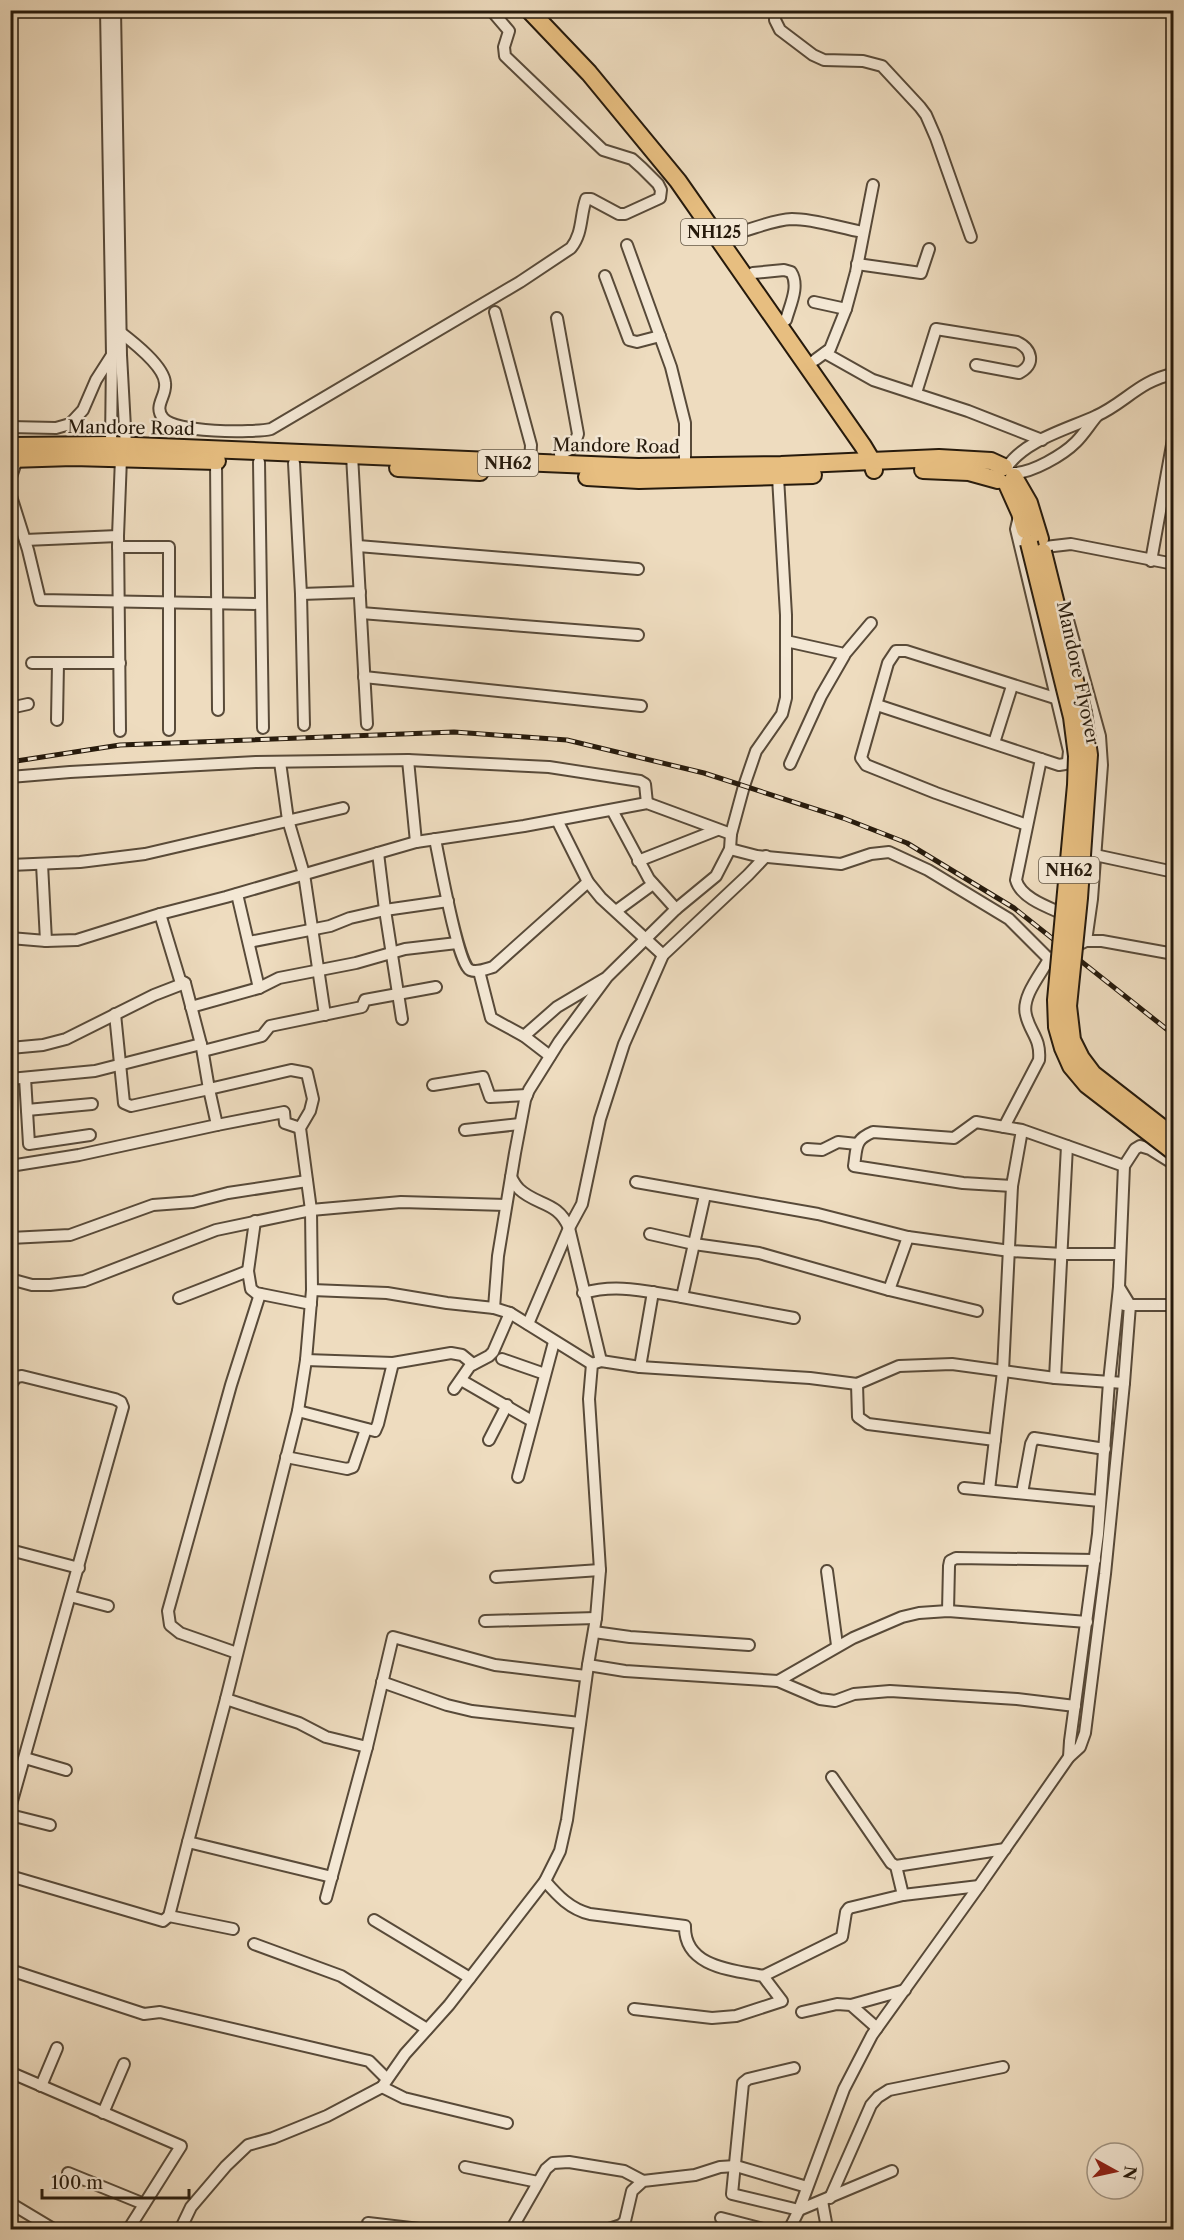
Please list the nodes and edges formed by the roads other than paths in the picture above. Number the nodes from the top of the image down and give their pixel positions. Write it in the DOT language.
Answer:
graph roads {
  1 [pos="106,10"];
  2 [pos="116,10"];
  3 [pos="491,10"];
  4 [pos="529,10"];
  5 [pos="542,10"];
  6 [pos="775,10"];
  7 [pos="873,185"];
  8 [pos="863,232"];
  9 [pos="728,235"];
  10 [pos="971,237"];
  11 [pos="627,245"];
  12 [pos="929,249"];
  13 [pos="857,264"];
  14 [pos="753,273"];
  15 [pos="605,276"];
  16 [pos="814,302"];
  17 [pos="846,309"];
  18 [pos="495,312"];
  19 [pos="557,318"];
  20 [pos="786,320"];
  21 [pos="120,332"];
  22 [pos="660,336"];
  23 [pos="112,355"];
  24 [pos="820,357"];
  25 [pos="976,365"];
  26 [pos="1173,374"];
  27 [pos="117,381"];
  28 [pos="916,393"];
  29 [pos="1097,416"];
  30 [pos="10,427"];
  31 [pos="1173,434"];
  32 [pos="1042,440"];
  33 [pos="119,450"];
  34 [pos="13,455"];
  35 [pos="216,461"];
  36 [pos="353,461"];
  37 [pos="259,462"];
  38 [pos="294,463"];
  39 [pos="530,464"];
  40 [pos="563,466"];
  41 [pos="880,466"];
  42 [pos="685,467"];
  43 [pos="1007,475"];
  44 [pos="777,477"];
  45 [pos="10,480"];
  46 [pos="10,493"];
  47 [pos="1024,508"];
  48 [pos="25,540"];
  49 [pos="118,542"];
  50 [pos="1038,543"];
  51 [pos="358,546"];
  52 [pos="1151,561"];
  53 [pos="1173,564"];
  54 [pos="638,569"];
  55 [pos="360,592"];
  56 [pos="301,594"];
  57 [pos="119,602"];
  58 [pos="170,603"];
  59 [pos="217,603"];
  60 [pos="261,604"];
  61 [pos="361,613"];
  62 [pos="872,622"];
  63 [pos="638,635"];
  64 [pos="786,641"];
  65 [pos="842,654"];
  66 [pos="32,663"];
  67 [pos="58,663"];
  68 [pos="120,663"];
  69 [pos="364,677"];
  70 [pos="1012,686"];
  71 [pos="1058,699"];
  72 [pos="28,704"];
  73 [pos="641,705"];
  74 [pos="877,705"];
  75 [pos="10,708"];
  76 [pos="218,710"];
  77 [pos="57,720"];
  78 [pos="367,724"];
  79 [pos="304,725"];
  80 [pos="262,728"];
  81 [pos="169,730"];
  82 [pos="120,731"];
  83 [pos="994,743"];
  84 [pos="1041,759"];
  85 [pos="408,760"];
  86 [pos="280,762"];
  87 [pos="790,764"];
  88 [pos="10,777"];
  89 [pos="646,803"];
  90 [pos="343,808"];
  91 [pos="612,810"];
  92 [pos="288,820"];
  93 [pos="557,820"];
  94 [pos="1027,825"];
  95 [pos="717,830"];
  96 [pos="731,834"];
  97 [pos="435,839"];
  98 [pos="416,842"];
  99 [pos="733,849"];
  100 [pos="378,853"];
  101 [pos="1095,855"];
  102 [pos="761,856"];
  103 [pos="638,861"];
  104 [pos="42,864"];
  105 [pos="10,865"];
  106 [pos="1173,872"];
  107 [pos="304,874"];
  108 [pos="588,882"];
  109 [pos="653,884"];
  110 [pos="237,894"];
  111 [pos="448,901"];
  112 [pos="676,909"];
  113 [pos="385,910"];
  114 [pos="616,911"];
  115 [pos="160,914"];
  116 [pos="1088,926"];
  117 [pos="312,930"];
  118 [pos="10,938"];
  119 [pos="46,941"];
  120 [pos="647,941"];
  121 [pos="1086,941"];
  122 [pos="249,942"];
  123 [pos="457,943"];
  124 [pos="392,952"];
  125 [pos="1173,954"];
  126 [pos="663,955"];
  127 [pos="1049,959"];
  128 [pos="319,970"];
  129 [pos="479,971"];
  130 [pos="607,977"];
  131 [pos="185,983"];
  132 [pos="436,987"];
  133 [pos="259,988"];
  134 [pos="398,994"];
  135 [pos="191,1007"];
  136 [pos="115,1014"];
  137 [pos="325,1014"];
  138 [pos="402,1019"];
  139 [pos="524,1036"];
  140 [pos="10,1048"];
  141 [pos="202,1048"];
  142 [pos="550,1056"];
  143 [pos="120,1065"];
  144 [pos="26,1078"];
  145 [pos="10,1079"];
  146 [pos="433,1085"];
  147 [pos="209,1089"];
  148 [pos="527,1095"];
  149 [pos="92,1104"];
  150 [pos="27,1110"];
  151 [pos="520,1124"];
  152 [pos="217,1125"];
  153 [pos="1004,1127"];
  154 [pos="300,1128"];
  155 [pos="465,1130"];
  156 [pos="1022,1130"];
  157 [pos="90,1135"];
  158 [pos="1173,1137"];
  159 [pos="857,1144"];
  160 [pos="1067,1146"];
  161 [pos="807,1149"];
  162 [pos="1173,1152"];
  163 [pos="1173,1164"];
  164 [pos="10,1166"];
  165 [pos="1124,1166"];
  166 [pos="511,1177"];
  167 [pos="307,1181"];
  168 [pos="636,1182"];
  169 [pos="1012,1186"];
  170 [pos="705,1195"];
  171 [pos="506,1205"];
  172 [pos="311,1210"];
  173 [pos="255,1221"];
  174 [pos="571,1224"];
  175 [pos="650,1234"];
  176 [pos="908,1237"];
  177 [pos="10,1238"];
  178 [pos="694,1244"];
  179 [pos="1010,1251"];
  180 [pos="1063,1254"];
  181 [pos="1120,1254"];
  182 [pos="248,1271"];
  183 [pos="10,1279"];
  184 [pos="1119,1287"];
  185 [pos="312,1290"];
  186 [pos="889,1290"];
  187 [pos="587,1292"];
  188 [pos="653,1292"];
  189 [pos="260,1294"];
  190 [pos="682,1297"];
  191 [pos="179,1298"];
  192 [pos="311,1304"];
  193 [pos="1118,1305"];
  194 [pos="1130,1305"];
  195 [pos="1173,1305"];
  196 [pos="494,1308"];
  197 [pos="977,1311"];
  198 [pos="510,1314"];
  199 [pos="794,1318"];
  200 [pos="528,1324"];
  201 [pos="554,1342"];
  202 [pos="502,1359"];
  203 [pos="306,1360"];
  204 [pos="599,1362"];
  205 [pos="393,1363"];
  206 [pos="473,1364"];
  207 [pos="640,1367"];
  208 [pos="1003,1371"];
  209 [pos="545,1374"];
  210 [pos="1055,1378"];
  211 [pos="1109,1382"];
  212 [pos="1124,1383"];
  213 [pos="857,1384"];
  214 [pos="10,1386"];
  215 [pos="507,1405"];
  216 [pos="298,1411"];
  217 [pos="532,1421"];
  218 [pos="366,1429"];
  219 [pos="489,1440"];
  220 [pos="995,1440"];
  221 [pos="1105,1449"];
  222 [pos="285,1457"];
  223 [pos="518,1477"];
  224 [pos="964,1488"];
  225 [pos="989,1490"];
  226 [pos="1022,1493"];
  227 [pos="1100,1501"];
  228 [pos="10,1550"];
  229 [pos="1095,1560"];
  230 [pos="79,1568"];
  231 [pos="600,1570"];
  232 [pos="827,1571"];
  233 [pos="496,1577"];
  234 [pos="70,1596"];
  235 [pos="108,1606"];
  236 [pos="948,1611"];
  237 [pos="596,1618"];
  238 [pos="484,1621"];
  239 [pos="1087,1622"];
  240 [pos="597,1633"];
  241 [pos="748,1645"];
  242 [pos="837,1645"];
  243 [pos="237,1653"];
  244 [pos="591,1670"];
  245 [pos="382,1682"];
  246 [pos="778,1682"];
  247 [pos="226,1699"];
  248 [pos="1075,1706"];
  249 [pos="580,1723"];
  250 [pos="367,1747"];
  251 [pos="1069,1756"];
  252 [pos="25,1758"];
  253 [pos="66,1770"];
  254 [pos="832,1778"];
  255 [pos="10,1808"];
  256 [pos="10,1815"];
  257 [pos="50,1825"];
  258 [pos="188,1842"];
  259 [pos="1005,1849"];
  260 [pos="896,1866"];
  261 [pos="10,1876"];
  262 [pos="332,1877"];
  263 [pos="547,1883"];
  264 [pos="979,1886"];
  265 [pos="903,1895"];
  266 [pos="326,1898"];
  267 [pos="169,1916"];
  268 [pos="374,1920"];
  269 [pos="232,1929"];
  270 [pos="254,1944"];
  271 [pos="10,1970"];
  272 [pos="763,1976"];
  273 [pos="470,1978"];
  274 [pos="905,1990"];
  275 [pos="851,2005"];
  276 [pos="634,2009"];
  277 [pos="802,2012"];
  278 [pos="877,2028"];
  279 [pos="427,2029"];
  280 [pos="57,2048"];
  281 [pos="124,2064"];
  282 [pos="1003,2067"];
  283 [pos="794,2068"];
  284 [pos="14,2074"];
  285 [pos="384,2083"];
  286 [pos="41,2086"];
  287 [pos="103,2113"];
  288 [pos="507,2123"];
  289 [pos="736,2166"];
  290 [pos="465,2167"];
  291 [pos="892,2171"];
  292 [pos="68,2173"];
  293 [pos="643,2181"];
  294 [pos="538,2182"];
  295 [pos="807,2187"];
  296 [pos="826,2199"];
  297 [pos="10,2203"];
  298 [pos="144,2204"];
  299 [pos="799,2210"];
  300 [pos="721,2218"];
  301 [pos="368,2223"];
  302 [pos="55,2229"];
  303 [pos="128,2229"];
  304 [pos="180,2229"];
  305 [pos="423,2229"];
  306 [pos="512,2229"];
  307 [pos="606,2229"];
  308 [pos="767,2229"];
  309 [pos="789,2229"];
  310 [pos="836,2229"];
  1 -- 23 [label="street"];
  2 -- 21 [label="street"];
  3 -- 21 [label="street"];
  4 -- 41 [label="highway, NH125"];
  5 -- 9 [label="highway, NH125"];
  6 -- 10 [label="street"];
  7 -- 8 [label="street"];
  8 -- 9 [label="street"];
  8 -- 13 [label="street"];
  9 -- 14 [label="highway, NH125"];
  11 -- 22 [label="street"];
  12 -- 13 [label="street"];
  13 -- 17 [label="street"];
  14 -- 20 [label="highway, NH125"];
  14 -- 20 [label="street"];
  15 -- 22 [label="street"];
  16 -- 17 [label="street"];
  17 -- 24 [label="street"];
  18 -- 39 [label="street"];
  19 -- 40 [label="street"];
  20 -- 24 [label="highway, NH125"];
  21 -- 27 [label="street"];
  22 -- 42 [label="street"];
  23 -- 27 [label="street"];
  23 -- 30 [label="street"];
  24 -- 28 [label="street"];
  24 -- 41 [label="highway, NH125"];
  25 -- 28 [label="street"];
  26 -- 29 [label="street"];
  27 -- 33 [label="street"];
  28 -- 32 [label="street"];
  29 -- 32 [label="street"];
  29 -- 43 [label="street"];
  31 -- 52 [label="street"];
  32 -- 43 [label="street"];
  33 -- 34 [label="highway, Mandore Road / NH62"];
  33 -- 35 [label="highway, Mandore Road / NH62"];
  33 -- 36 [label="highway, Mandore Road / NH62"];
  33 -- 49 [label="street"];
  34 -- 45 [label="street"];
  35 -- 37 [label="highway, Mandore Road / NH62"];
  35 -- 59 [label="street"];
  36 -- 38 [label="highway, Mandore Road / NH62"];
  36 -- 39 [label="highway, Mandore Road / NH62"];
  36 -- 44 [label="highway, Mandore Road / NH62"];
  36 -- 51 [label="street"];
  37 -- 38 [label="highway, Mandore Road / NH62"];
  37 -- 60 [label="street"];
  38 -- 56 [label="street"];
  39 -- 40 [label="highway, Mandore Road / NH62"];
  40 -- 42 [label="highway, Mandore Road / NH62"];
  41 -- 42 [label="highway, Mandore Road / NH62"];
  41 -- 43 [label="highway, NH62"];
  41 -- 44 [label="highway, Mandore Road / NH62"];
  43 -- 47 [label="highway, NH62"];
  44 -- 64 [label="street"];
  46 -- 48 [label="street"];
  47 -- 50 [label="highway, Mandore Flyover / NH62"];
  47 -- 71 [label="street"];
  48 -- 49 [label="street"];
  48 -- 57 [label="street"];
  49 -- 57 [label="street"];
  49 -- 58 [label="street"];
  50 -- 52 [label="street"];
  50 -- 101 [label="street"];
  50 -- 158 [label="highway, Mandore Flyover / NH62, bridge"];
  50 -- 162 [label="highway, Mandore Flyover / NH62, bridge"];
  51 -- 54 [label="street"];
  51 -- 55 [label="street"];
  52 -- 53 [label="street"];
  55 -- 56 [label="street"];
  55 -- 61 [label="street"];
  56 -- 79 [label="street"];
  57 -- 58 [label="street"];
  57 -- 68 [label="street"];
  58 -- 59 [label="street"];
  58 -- 81 [label="street"];
  59 -- 60 [label="street"];
  59 -- 76 [label="street"];
  60 -- 80 [label="street"];
  61 -- 63 [label="street"];
  61 -- 69 [label="street"];
  62 -- 65 [label="street"];
  64 -- 65 [label="street"];
  64 -- 96 [label="street"];
  65 -- 87 [label="street"];
  66 -- 67 [label="street"];
  67 -- 68 [label="street"];
  67 -- 77 [label="street"];
  68 -- 82 [label="street"];
  69 -- 73 [label="street"];
  69 -- 78 [label="street"];
  70 -- 71 [label="street"];
  70 -- 74 [label="street"];
  70 -- 83 [label="street"];
  71 -- 84 [label="street"];
  72 -- 75 [label="street"];
  74 -- 83 [label="street"];
  74 -- 94 [label="street"];
  83 -- 84 [label="street"];
  84 -- 94 [label="street"];
  85 -- 86 [label="street"];
  85 -- 89 [label="street"];
  85 -- 98 [label="street"];
  86 -- 88 [label="street"];
  86 -- 92 [label="street"];
  89 -- 91 [label="street"];
  89 -- 95 [label="street"];
  90 -- 92 [label="street"];
  91 -- 93 [label="street"];
  91 -- 103 [label="street"];
  92 -- 104 [label="street"];
  92 -- 107 [label="street"];
  93 -- 97 [label="street"];
  93 -- 108 [label="street"];
  94 -- 116 [label="street"];
  95 -- 96 [label="street"];
  95 -- 103 [label="street"];
  96 -- 99 [label="street"];
  97 -- 98 [label="street"];
  97 -- 111 [label="street"];
  98 -- 100 [label="street"];
  99 -- 102 [label="street"];
  99 -- 112 [label="street"];
  100 -- 107 [label="street"];
  100 -- 113 [label="street"];
  101 -- 106 [label="street"];
  101 -- 116 [label="street"];
  102 -- 126 [label="street"];
  102 -- 127 [label="street"];
  103 -- 109 [label="street"];
  104 -- 105 [label="street"];
  104 -- 119 [label="street"];
  107 -- 110 [label="street"];
  107 -- 117 [label="street"];
  108 -- 114 [label="street"];
  108 -- 129 [label="street"];
  109 -- 112 [label="street"];
  109 -- 114 [label="street"];
  110 -- 115 [label="street"];
  110 -- 122 [label="street"];
  111 -- 113 [label="street"];
  111 -- 123 [label="street"];
  112 -- 120 [label="street"];
  113 -- 117 [label="street"];
  113 -- 124 [label="street"];
  114 -- 120 [label="street"];
  115 -- 119 [label="street"];
  115 -- 131 [label="street"];
  116 -- 121 [label="street"];
  117 -- 122 [label="street"];
  117 -- 128 [label="street"];
  118 -- 119 [label="street"];
  120 -- 126 [label="street"];
  120 -- 130 [label="street"];
  121 -- 125 [label="street"];
  121 -- 127 [label="street"];
  122 -- 133 [label="street"];
  123 -- 124 [label="street"];
  123 -- 129 [label="street"];
  124 -- 128 [label="street"];
  124 -- 134 [label="street"];
  126 -- 174 [label="street"];
  127 -- 153 [label="street"];
  128 -- 133 [label="street"];
  128 -- 137 [label="street"];
  129 -- 139 [label="street"];
  130 -- 139 [label="street"];
  130 -- 142 [label="street"];
  131 -- 135 [label="street"];
  131 -- 136 [label="street"];
  132 -- 134 [label="street"];
  133 -- 135 [label="street"];
  134 -- 137 [label="street"];
  134 -- 138 [label="street"];
  135 -- 141 [label="street"];
  136 -- 140 [label="street"];
  136 -- 143 [label="street"];
  137 -- 141 [label="street"];
  139 -- 142 [label="street"];
  141 -- 143 [label="street"];
  141 -- 147 [label="street"];
  142 -- 148 [label="street"];
  143 -- 144 [label="street"];
  143 -- 147 [label="street"];
  144 -- 145 [label="street"];
  144 -- 150 [label="street"];
  146 -- 148 [label="street"];
  147 -- 152 [label="street"];
  147 -- 154 [label="street"];
  148 -- 151 [label="street"];
  149 -- 150 [label="street"];
  150 -- 157 [label="street"];
  151 -- 155 [label="street"];
  151 -- 166 [label="street"];
  152 -- 154 [label="street"];
  152 -- 164 [label="street"];
  153 -- 156 [label="street"];
  153 -- 159 [label="street"];
  154 -- 167 [label="street"];
  156 -- 160 [label="street"];
  156 -- 169 [label="street"];
  159 -- 161 [label="street"];
  159 -- 169 [label="street"];
  160 -- 165 [label="street"];
  160 -- 180 [label="street"];
  163 -- 165 [label="street"];
  165 -- 181 [label="street"];
  166 -- 171 [label="street"];
  166 -- 174 [label="street"];
  167 -- 172 [label="street"];
  167 -- 177 [label="street"];
  168 -- 170 [label="street"];
  169 -- 179 [label="street"];
  170 -- 176 [label="street"];
  170 -- 178 [label="street"];
  171 -- 172 [label="street"];
  171 -- 196 [label="street"];
  172 -- 173 [label="street"];
  172 -- 185 [label="street"];
  173 -- 182 [label="street"];
  173 -- 183 [label="street"];
  174 -- 187 [label="street"];
  174 -- 200 [label="street"];
  175 -- 178 [label="street"];
  176 -- 179 [label="street"];
  176 -- 186 [label="street"];
  178 -- 186 [label="street"];
  178 -- 190 [label="street"];
  179 -- 180 [label="street"];
  179 -- 208 [label="street"];
  180 -- 181 [label="street"];
  180 -- 210 [label="street"];
  181 -- 184 [label="street"];
  182 -- 189 [label="street"];
  182 -- 191 [label="street"];
  184 -- 193 [label="street"];
  184 -- 194 [label="street"];
  185 -- 192 [label="street"];
  185 -- 196 [label="street"];
  186 -- 197 [label="street"];
  187 -- 188 [label="street"];
  187 -- 204 [label="street"];
  188 -- 190 [label="street"];
  188 -- 207 [label="street"];
  189 -- 192 [label="street"];
  189 -- 243 [label="street"];
  190 -- 199 [label="street"];
  192 -- 203 [label="street"];
  193 -- 194 [label="street"];
  193 -- 211 [label="street"];
  194 -- 195 [label="street"];
  194 -- 212 [label="street"];
  196 -- 198 [label="street"];
  198 -- 200 [label="street"];
  198 -- 206 [label="street"];
  200 -- 201 [label="street"];
  201 -- 204 [label="street"];
  201 -- 209 [label="street"];
  202 -- 209 [label="street"];
  203 -- 205 [label="street"];
  203 -- 216 [label="street"];
  204 -- 207 [label="street"];
  204 -- 231 [label="street"];
  205 -- 206 [label="street"];
  205 -- 218 [label="street"];
  206 -- 215 [label="street"];
  207 -- 213 [label="street"];
  208 -- 210 [label="street"];
  208 -- 213 [label="street"];
  208 -- 220 [label="street"];
  209 -- 217 [label="street"];
  210 -- 211 [label="street"];
  211 -- 212 [label="street"];
  211 -- 221 [label="street"];
  212 -- 251 [label="street"];
  213 -- 220 [label="street"];
  214 -- 230 [label="street"];
  215 -- 217 [label="street"];
  215 -- 219 [label="street"];
  216 -- 218 [label="street"];
  216 -- 222 [label="street"];
  217 -- 223 [label="street"];
  218 -- 222 [label="street"];
  220 -- 225 [label="street"];
  221 -- 226 [label="street"];
  221 -- 227 [label="street"];
  222 -- 243 [label="street"];
  224 -- 225 [label="street"];
  225 -- 226 [label="street"];
  226 -- 227 [label="street"];
  227 -- 229 [label="street"];
  228 -- 230 [label="street"];
  229 -- 236 [label="street"];
  229 -- 239 [label="street"];
  230 -- 234 [label="street"];
  231 -- 233 [label="street"];
  231 -- 237 [label="street"];
  232 -- 242 [label="street"];
  234 -- 235 [label="street"];
  234 -- 252 [label="street"];
  236 -- 239 [label="street"];
  236 -- 242 [label="street"];
  237 -- 238 [label="street"];
  237 -- 240 [label="street"];
  239 -- 248 [label="street"];
  240 -- 241 [label="street"];
  240 -- 244 [label="street"];
  242 -- 246 [label="street"];
  243 -- 247 [label="street"];
  244 -- 245 [label="street"];
  244 -- 246 [label="street"];
  244 -- 249 [label="street"];
  245 -- 249 [label="street"];
  245 -- 250 [label="street"];
  246 -- 248 [label="street"];
  247 -- 250 [label="street"];
  247 -- 258 [label="street"];
  248 -- 251 [label="street"];
  249 -- 263 [label="street"];
  250 -- 262 [label="street"];
  251 -- 259 [label="street"];
  252 -- 253 [label="street"];
  252 -- 255 [label="street"];
  254 -- 260 [label="street"];
  256 -- 257 [label="street"];
  258 -- 262 [label="street"];
  258 -- 267 [label="street"];
  259 -- 260 [label="street"];
  259 -- 264 [label="street"];
  260 -- 265 [label="street"];
  261 -- 267 [label="street"];
  262 -- 266 [label="street"];
  263 -- 272 [label="street"];
  263 -- 273 [label="street"];
  264 -- 265 [label="street"];
  264 -- 274 [label="street"];
  265 -- 272 [label="street"];
  267 -- 269 [label="street"];
  268 -- 273 [label="street"];
  270 -- 279 [label="street"];
  271 -- 285 [label="street"];
  272 -- 276 [label="street"];
  273 -- 279 [label="street"];
  274 -- 275 [label="street"];
  274 -- 278 [label="street"];
  275 -- 277 [label="street"];
  275 -- 278 [label="street"];
  278 -- 295 [label="street"];
  279 -- 285 [label="street"];
  280 -- 286 [label="street"];
  281 -- 287 [label="street"];
  282 -- 296 [label="street"];
  283 -- 289 [label="street"];
  284 -- 286 [label="street"];
  285 -- 288 [label="street"];
  285 -- 304 [label="street"];
  286 -- 287 [label="street"];
  287 -- 298 [label="street"];
  289 -- 293 [label="street"];
  289 -- 295 [label="street"];
  289 -- 299 [label="street"];
  290 -- 294 [label="street"];
  291 -- 296 [label="street"];
  292 -- 298 [label="street"];
  293 -- 294 [label="street"];
  293 -- 307 [label="street"];
  294 -- 306 [label="street"];
  295 -- 299 [label="street"];
  296 -- 299 [label="street"];
  296 -- 310 [label="street"];
  297 -- 302 [label="street"];
  298 -- 303 [label="street"];
  299 -- 309 [label="street"];
  300 -- 308 [label="street"];
  301 -- 305 [label="street"];
}
